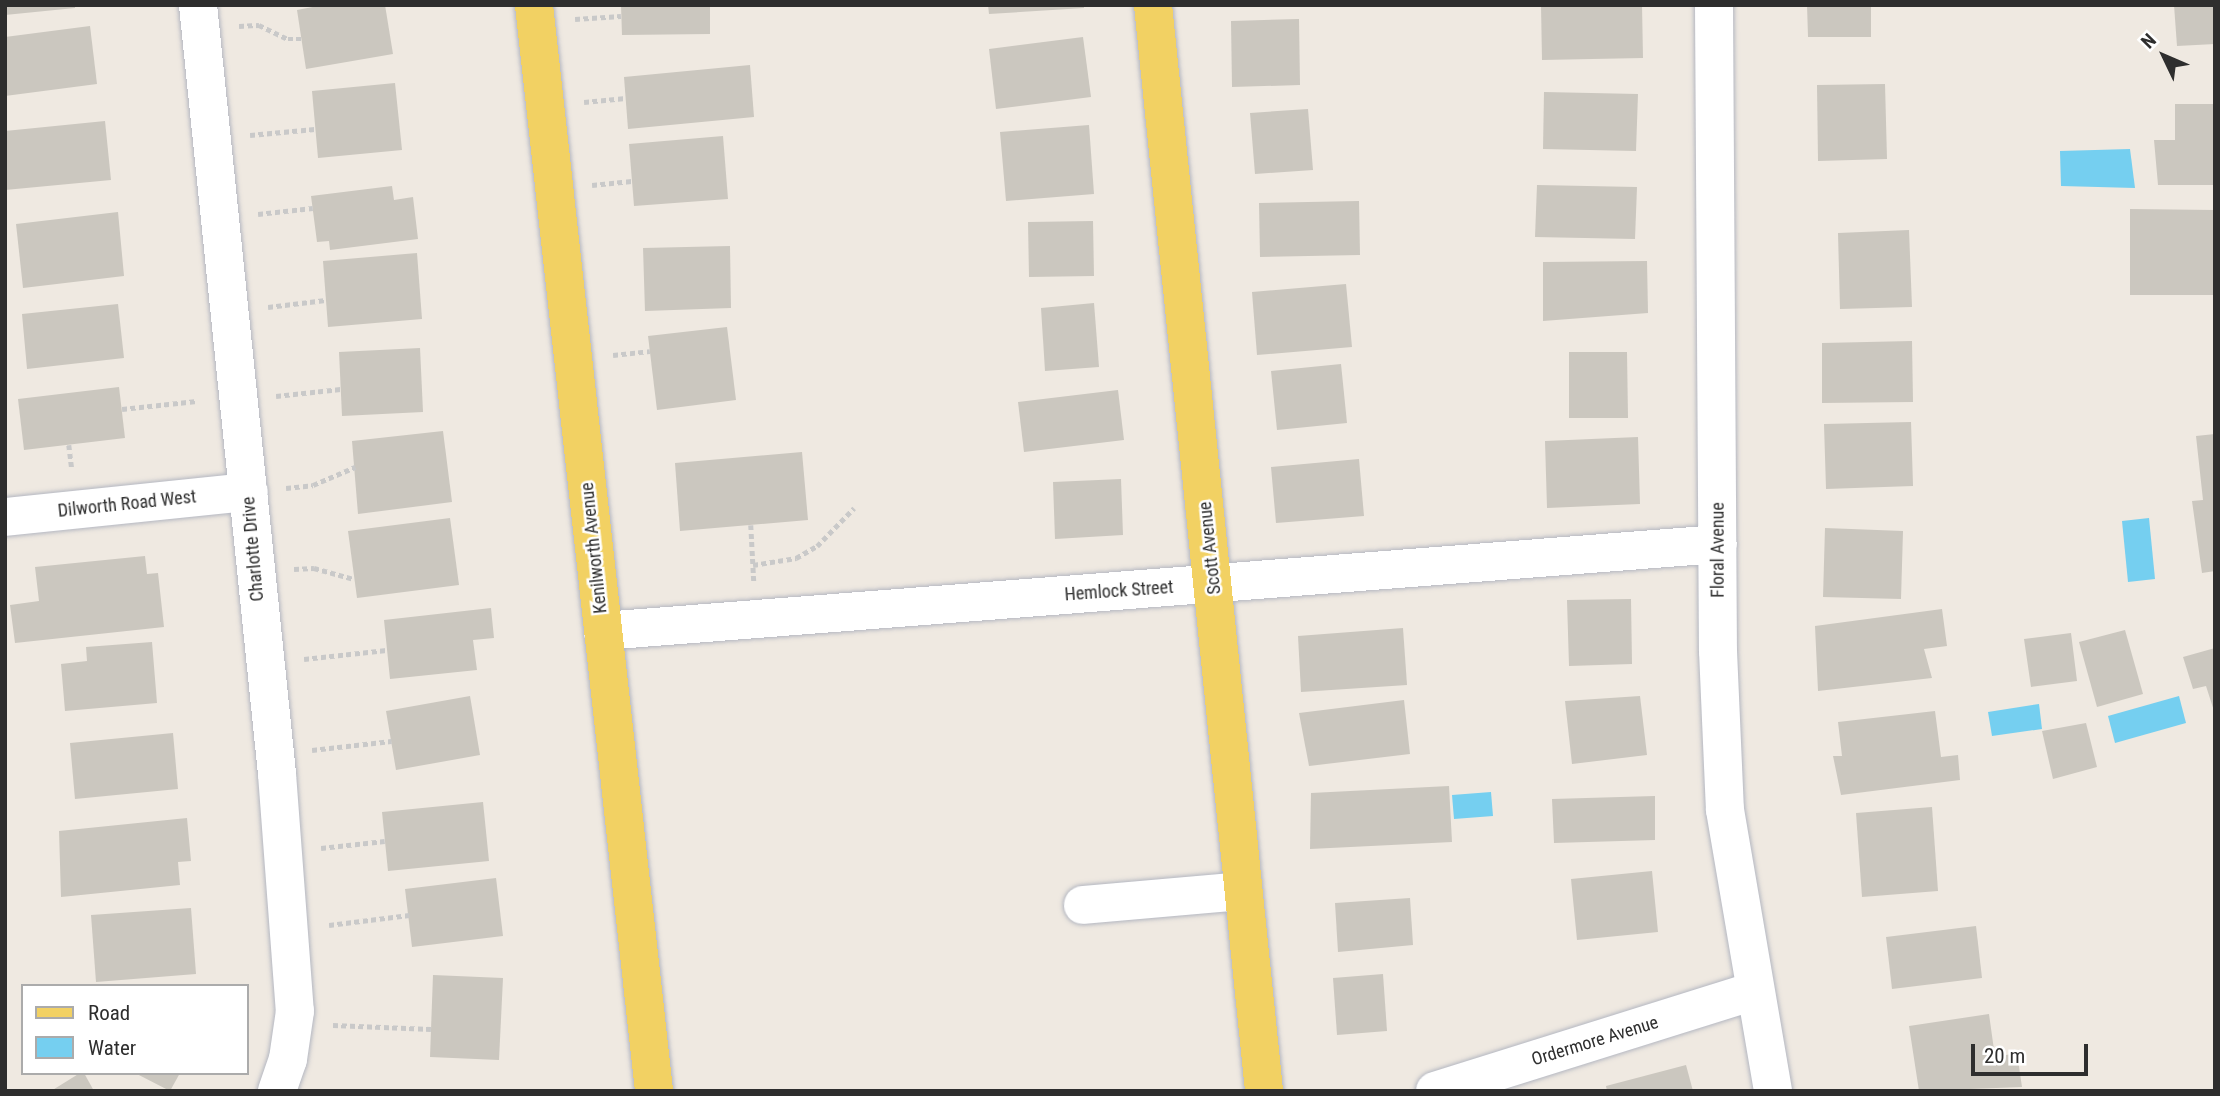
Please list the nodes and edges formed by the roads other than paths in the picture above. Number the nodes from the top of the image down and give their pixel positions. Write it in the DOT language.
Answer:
graph roads {
  1 [pos="198,5"];
  2 [pos="534,5"];
  3 [pos="1153,5"];
  4 [pos="1714,5"];
  5 [pos="267,490"];
  6 [pos="5,517"];
  7 [pos="1718,544"];
  8 [pos="1214,583"];
  9 [pos="603,631"];
  10 [pos="1242,891"];
  11 [pos="1083,905"];
  12 [pos="1754,991"];
  13 [pos="277,1091"];
  14 [pos="654,1091"];
  15 [pos="1264,1091"];
  16 [pos="1436,1091"];
  17 [pos="1773,1091"];
  1 -- 5 [label="street, Charlotte Drive"];
  2 -- 9 [label="main road, Kenilworth Avenue"];
  3 -- 8 [label="main road, Scott Avenue"];
  4 -- 7 [label="street, Floral Avenue"];
  5 -- 6 [label="street, Dilworth Road West"];
  5 -- 13 [label="street, Charlotte Drive"];
  7 -- 8 [label="street, Hemlock Street"];
  7 -- 12 [label="street, Floral Avenue"];
  8 -- 9 [label="street, Hemlock Street"];
  8 -- 10 [label="main road, Scott Avenue"];
  9 -- 14 [label="main road, Kenilworth Avenue"];
  10 -- 11 [label="street"];
  10 -- 15 [label="main road, Scott Avenue"];
  12 -- 16 [label="street, Ordermore Avenue"];
  12 -- 17 [label="street, Floral Avenue"];
}
